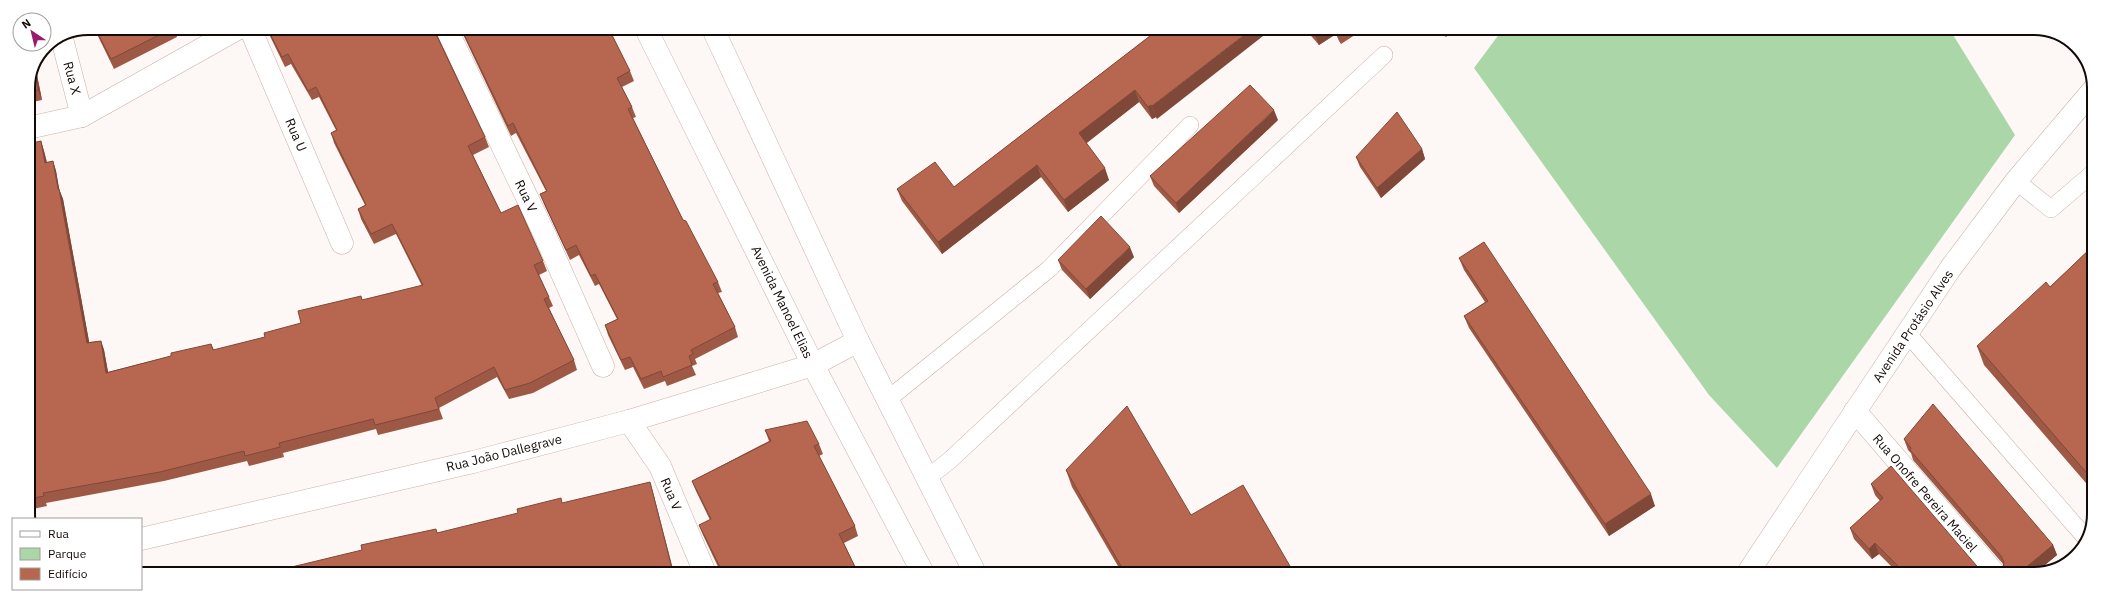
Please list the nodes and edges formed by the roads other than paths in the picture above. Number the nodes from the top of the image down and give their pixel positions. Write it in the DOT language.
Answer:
graph roads {
  1 [pos="227,35"];
  2 [pos="253,35"];
  3 [pos="449,35"];
  4 [pos="649,35"];
  5 [pos="716,35"];
  6 [pos="63,42"];
  7 [pos="1384,55"];
  8 [pos="2087,97"];
  9 [pos="82,116"];
  10 [pos="1190,124"];
  11 [pos="35,126"];
  12 [pos="2087,179"];
  13 [pos="2016,181"];
  14 [pos="342,243"];
  15 [pos="1908,333"];
  16 [pos="858,341"];
  17 [pos="813,365"];
  18 [pos="603,366"];
  19 [pos="887,400"];
  20 [pos="1855,411"];
  21 [pos="629,421"];
  22 [pos="926,479"];
  23 [pos="2083,534"];
  24 [pos="142,539"];
  25 [pos="702,567"];
  26 [pos="920,567"];
  27 [pos="972,567"];
  28 [pos="1752,567"];
  29 [pos="1988,567"];
  1 -- 9 [label="street"];
  2 -- 14 [label="street, Rua U"];
  3 -- 18 [label="street, Rua V"];
  4 -- 17 [label="street, Avenida Manoel Elias"];
  5 -- 16 [label="street"];
  6 -- 9 [label="street, Rua X"];
  7 -- 22 [label="lane"];
  8 -- 13 [label="street, Avenida Protásio Alves"];
  9 -- 11 [label="street"];
  10 -- 19 [label="lane"];
  12 -- 13 [label="lane"];
  13 -- 15 [label="street, Avenida Protásio Alves"];
  15 -- 20 [label="street, Avenida Protásio Alves"];
  15 -- 23 [label="lane"];
  16 -- 17 [label="street, Rua João Dallegrave"];
  16 -- 19 [label="street"];
  17 -- 21 [label="street, Rua João Dallegrave"];
  17 -- 26 [label="street, Avenida Manoel Elias"];
  19 -- 22 [label="street"];
  20 -- 28 [label="street, Avenida Protásio Alves"];
  20 -- 29 [label="street, Rua Onofre Pereira Maciel"];
  21 -- 24 [label="street, Rua João Dallegrave"];
  21 -- 25 [label="street, Rua V"];
  22 -- 27 [label="street"];
}
